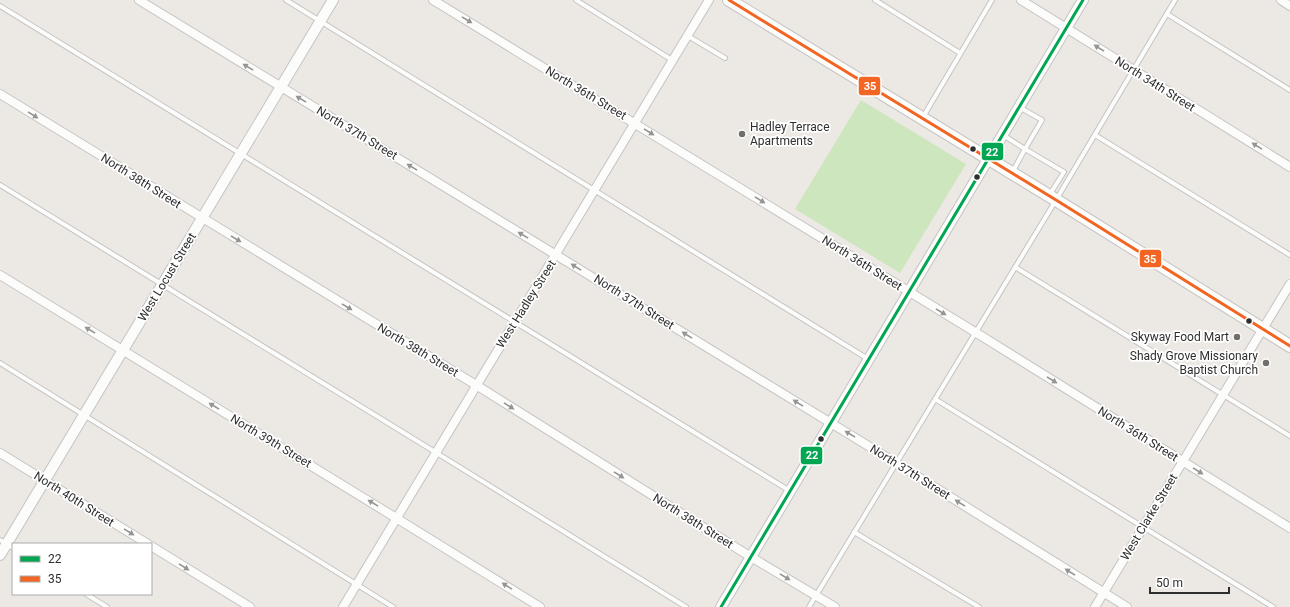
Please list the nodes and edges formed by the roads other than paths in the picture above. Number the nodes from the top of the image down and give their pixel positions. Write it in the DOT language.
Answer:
graph roads {
  1 [pos="139,0"];
  2 [pos="286,0"];
  3 [pos="333,0"];
  4 [pos="433,0"];
  5 [pos="576,0"];
  6 [pos="709,0"];
  7 [pos="728,0"];
  8 [pos="875,0"];
  9 [pos="992,0"];
  10 [pos="1021,0"];
  11 [pos="1083,0"];
  12 [pos="1175,0"];
  13 [pos="1281,0"];
  14 [pos="0,6"];
  15 [pos="1290,6"];
  16 [pos="1166,14"];
  17 [pos="321,21"];
  18 [pos="1066,28"];
  19 [pos="688,36"];
  20 [pos="960,53"];
  21 [pos="724,58"];
  22 [pos="673,61"];
  23 [pos="1133,70"];
  24 [pos="281,87"];
  25 [pos="1290,90"];
  26 [pos="0,94"];
  27 [pos="1019,107"];
  28 [pos="922,119"];
  29 [pos="636,123"];
  30 [pos="1002,135"];
  31 [pos="1095,135"];
  32 [pos="1025,149"];
  33 [pos="242,153"];
  34 [pos="987,159"];
  35 [pos="1290,167"];
  36 [pos="1012,174"];
  37 [pos="0,185"];
  38 [pos="595,191"];
  39 [pos="1052,198"];
  40 [pos="202,219"];
  41 [pos="556,255"];
  42 [pos="1290,255"];
  43 [pos="1015,267"];
  44 [pos="0,276"];
  45 [pos="1290,284"];
  46 [pos="162,285"];
  47 [pos="908,292"];
  48 [pos="515,322"];
  49 [pos="1263,329"];
  50 [pos="975,332"];
  51 [pos="1290,346"];
  52 [pos="123,350"];
  53 [pos="868,359"];
  54 [pos="0,363"];
  55 [pos="476,385"];
  56 [pos="1223,394"];
  57 [pos="934,399"];
  58 [pos="84,414"];
  59 [pos="831,423"];
  60 [pos="1290,436"];
  61 [pos="436,452"];
  62 [pos="0,453"];
  63 [pos="896,462"];
  64 [pos="1182,462"];
  65 [pos="44,480"];
  66 [pos="790,491"];
  67 [pos="396,517"];
  68 [pos="1143,526"];
  69 [pos="1290,528"];
  70 [pos="854,532"];
  71 [pos="146,543"];
  72 [pos="6,544"];
  73 [pos="152,547"];
  74 [pos="0,555"];
  75 [pos="751,557"];
  76 [pos="356,584"];
  77 [pos="1103,592"];
  78 [pos="88,595"];
  79 [pos="816,595"];
  80 [pos="107,607"];
  81 [pos="250,607"];
  82 [pos="343,607"];
  83 [pos="393,607"];
  84 [pos="540,607"];
  85 [pos="686,607"];
  86 [pos="721,607"];
  87 [pos="809,607"];
  88 [pos="835,607"];
  89 [pos="979,607"];
  90 [pos="1095,607"];
  91 [pos="1127,607"];
  92 [pos="1273,607"];
  24 -- 1 [label="street, North 37th Street, one-way"];
  2 -- 17 [label="lane"];
  3 -- 17 [label="street, West Locust Street"];
  4 -- 29 [label="street, North 36th Street, one-way"];
  5 -- 22 [label="lane"];
  6 -- 19 [label="street, West Hadley Street"];
  7 -- 28 [label="main road"];
  8 -- 20 [label="lane"];
  9 -- 20 [label="lane"];
  10 -- 18 [label="street, North 34th Street"];
  11 -- 18 [label="street"];
  12 -- 16 [label="lane"];
  13 -- 15 [label="street"];
  14 -- 33 [label="lane"];
  16 -- 23 [label="lane"];
  16 -- 25 [label="lane"];
  17 -- 24 [label="street, West Locust Street"];
  17 -- 38 [label="lane"];
  23 -- 18 [label="street, North 34th Street, one-way"];
  18 -- 27 [label="street"];
  19 -- 21 [label="lane"];
  19 -- 22 [label="street, West Hadley Street"];
  20 -- 28 [label="lane"];
  22 -- 29 [label="street, West Hadley Street"];
  23 -- 31 [label="lane"];
  35 -- 23 [label="street, North 34th Street, one-way"];
  24 -- 33 [label="street, West Locust Street"];
  41 -- 24 [label="street, North 37th Street, one-way"];
  26 -- 40 [label="street, North 38th Street, one-way"];
  27 -- 30 [label="street"];
  27 -- 32 [label="lane"];
  28 -- 34 [label="main road"];
  29 -- 38 [label="street, West Hadley Street"];
  29 -- 47 [label="street, North 36th Street, one-way"];
  30 -- 32 [label="lane"];
  30 -- 34 [label="street"];
  31 -- 39 [label="lane"];
  31 -- 42 [label="lane"];
  32 -- 36 [label="lane"];
  32 -- 39 [label="lane"];
  33 -- 40 [label="street, West Locust Street"];
  33 -- 48 [label="lane"];
  34 -- 36 [label="main road"];
  34 -- 47 [label="street"];
  36 -- 39 [label="main road"];
  37 -- 46 [label="lane"];
  38 -- 41 [label="street, West Hadley Street"];
  38 -- 53 [label="lane"];
  39 -- 43 [label="lane"];
  39 -- 49 [label="main road"];
  40 -- 46 [label="street, West Locust Street"];
  40 -- 55 [label="street, North 38th Street, one-way"];
  41 -- 48 [label="street, West Hadley Street"];
  59 -- 41 [label="street, North 37th Street, one-way"];
  43 -- 50 [label="lane"];
  43 -- 56 [label="lane"];
  52 -- 44 [label="street, North 39th Street, one-way"];
  45 -- 49 [label="street, West Clarke Street"];
  46 -- 52 [label="street, West Locust Street"];
  46 -- 61 [label="lane"];
  47 -- 50 [label="street, North 36th Street, one-way"];
  47 -- 53 [label="street"];
  48 -- 55 [label="street, West Hadley Street"];
  48 -- 66 [label="lane"];
  49 -- 51 [label="main road"];
  49 -- 56 [label="street, West Clarke Street"];
  50 -- 57 [label="lane"];
  50 -- 64 [label="street, North 36th Street, one-way"];
  52 -- 58 [label="street, West Locust Street"];
  67 -- 52 [label="street, North 39th Street, one-way"];
  53 -- 59 [label="street"];
  54 -- 58 [label="lane"];
  55 -- 61 [label="street, West Hadley Street"];
  55 -- 75 [label="street, North 38th Street, one-way"];
  56 -- 60 [label="lane"];
  56 -- 64 [label="street, West Clarke Street"];
  57 -- 63 [label="lane"];
  57 -- 68 [label="lane"];
  58 -- 65 [label="street, West Locust Street"];
  58 -- 76 [label="lane"];
  63 -- 59 [label="street, North 37th Street, one-way"];
  59 -- 66 [label="street"];
  61 -- 67 [label="street, West Hadley Street"];
  61 -- 85 [label="lane"];
  62 -- 65 [label="street, North 40th Street"];
  63 -- 70 [label="lane"];
  77 -- 63 [label="street, North 37th Street, one-way"];
  64 -- 68 [label="street, West Clarke Street"];
  64 -- 69 [label="street, North 36th Street, one-way"];
  65 -- 71 [label="street, North 40th Street, one-way"];
  65 -- 72 [label="street, West Locust Street"];
  66 -- 75 [label="street"];
  67 -- 76 [label="street, West Hadley Street"];
  84 -- 67 [label="street, North 39th Street, one-way"];
  68 -- 77 [label="street, West Clarke Street"];
  68 -- 92 [label="lane"];
  70 -- 79 [label="lane"];
  70 -- 89 [label="lane"];
  72 -- 74 [label="street, West Locust Street"];
  73 -- 81 [label="street, one-way"];
  75 -- 79 [label="street, North 38th Street, one-way"];
  75 -- 86 [label="street"];
  76 -- 82 [label="street, West Hadley Street"];
  76 -- 83 [label="lane"];
  77 -- 90 [label="street, West Clarke Street"];
  77 -- 91 [label="street, North 37th Street"];
  78 -- 80 [label="lane"];
  79 -- 87 [label="lane"];
  79 -- 88 [label="street, North 38th Street"];
}
